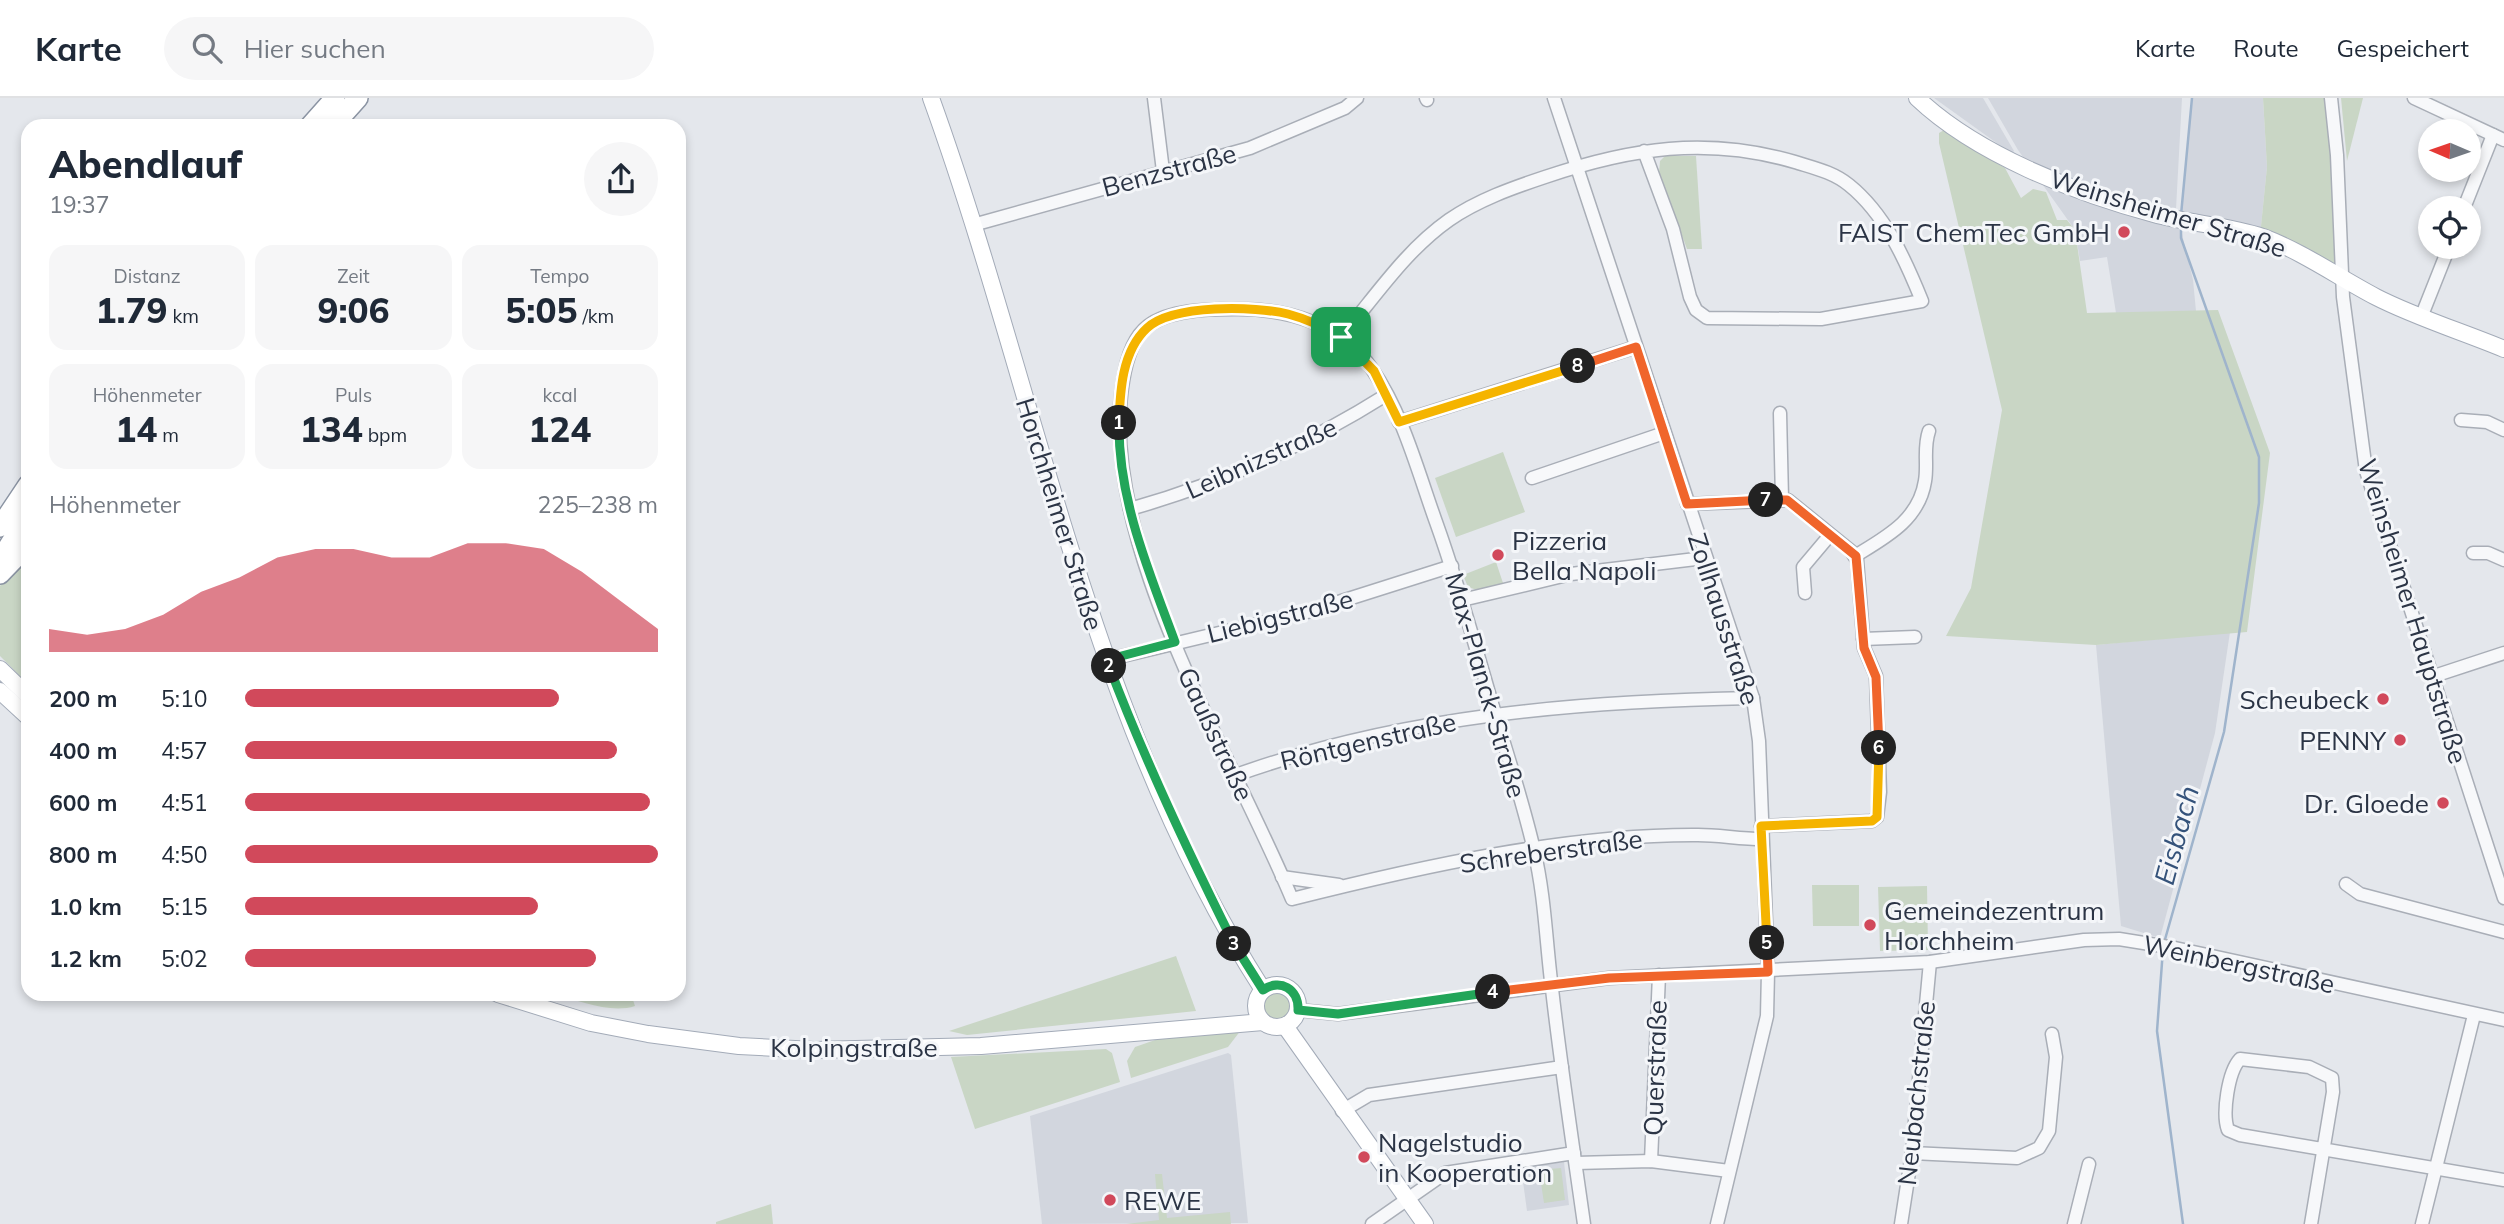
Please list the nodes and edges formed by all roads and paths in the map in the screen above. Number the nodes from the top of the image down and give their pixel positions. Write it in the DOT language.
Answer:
graph roads {
  1 [pos="334,98"];
  2 [pos="358,98"];
  3 [pos="931,98"];
  4 [pos="1154,98"];
  5 [pos="1357,98"];
  6 [pos="1554,98"];
  7 [pos="1917,98"];
  8 [pos="2331,98"];
  9 [pos="2414,98"];
  10 [pos="316,119"];
  11 [pos="339,119"];
  12 [pos="2498,137"];
  13 [pos="1644,151"];
  14 [pos="1577,166"];
  15 [pos="1163,171"];
  16 [pos="2470,196"];
  17 [pos="973,225"];
  18 [pos="2444,259"];
  19 [pos="2341,276"];
  20 [pos="2422,315"];
  21 [pos="1341,337"];
  22 [pos="1636,347"];
  23 [pos="2504,349"];
  24 [pos="1386,395"];
  25 [pos="1780,413"];
  26 [pos="2461,420"];
  27 [pos="1399,422"];
  28 [pos="2504,430"];
  29 [pos="1929,431"];
  30 [pos="1664,433"];
  31 [pos="1532,478"];
  32 [pos="21,496"];
  33 [pos="1782,499"];
  34 [pos="1687,504"];
  35 [pos="1130,509"];
  36 [pos="21,526"];
  37 [pos="0,527"];
  38 [pos="1830,535"];
  39 [pos="21,552"];
  40 [pos="2473,553"];
  41 [pos="1856,556"];
  42 [pos="1704,558"];
  43 [pos="0,560"];
  44 [pos="2504,560"];
  45 [pos="1452,566"];
  46 [pos="0,574"];
  47 [pos="1805,593"];
  48 [pos="1462,600"];
  49 [pos="1915,638"];
  50 [pos="1863,639"];
  51 [pos="1175,642"];
  52 [pos="2504,653"];
  53 [pos="1106,660"];
  54 [pos="0,669"];
  55 [pos="2431,677"];
  56 [pos="21,689"];
  57 [pos="0,691"];
  58 [pos="1753,698"];
  59 [pos="21,710"];
  60 [pos="1496,716"];
  61 [pos="1236,775"];
  62 [pos="1761,826"];
  63 [pos="1762,839"];
  64 [pos="1534,850"];
  65 [pos="1282,877"];
  66 [pos="2346,884"];
  67 [pos="1342,885"];
  68 [pos="2504,898"];
  69 [pos="2504,932"];
  70 [pos="1930,962"];
  71 [pos="1768,972"];
  72 [pos="1659,975"];
  73 [pos="1551,984"];
  74 [pos="1259,997"];
  75 [pos="520,1001"];
  76 [pos="1298,1010"];
  77 [pos="2474,1015"];
  78 [pos="2504,1020"];
  79 [pos="1263,1022"];
  80 [pos="1216,1025"];
  81 [pos="1285,1026"];
  82 [pos="2052,1034"];
  83 [pos="1562,1067"];
  84 [pos="1342,1111"];
  85 [pos="2322,1149"];
  86 [pos="1912,1153"];
  87 [pos="1575,1158"];
  88 [pos="1651,1161"];
  89 [pos="2089,1164"];
  90 [pos="2436,1168"];
  91 [pos="1730,1171"];
  92 [pos="2504,1180"];
  93 [pos="1407,1199"];
  94 [pos="1372,1224"];
  95 [pos="1425,1224"];
  96 [pos="1584,1224"];
  97 [pos="1717,1224"];
  98 [pos="1901,1224"];
  99 [pos="2074,1224"];
  100 [pos="2311,1224"];
  101 [pos="2422,1224"];
  1 -- 10 [label="highway"];
  2 -- 11 [label="highway"];
  3 -- 17 [label="main road, Horchheimer Straße"];
  4 -- 15 [label="street"];
  5 -- 15 [label="street, Benzstraße"];
  6 -- 14 [label="street, Zollhausstraße"];
  7 -- 19 [label="main road, Weinsheimer Straße"];
  8 -- 19 [label="street, Weinsheimer Hauptstraße"];
  9 -- 12 [label="street"];
  12 -- 16 [label="street"];
  13 -- 13 [label="street"];
  13 -- 14 [label="street"];
  14 -- 21 [label="street"];
  14 -- 22 [label="street, Zollhausstraße"];
  15 -- 17 [label="street, Benzstraße"];
  17 -- 53 [label="main road, Horchheimer Straße"];
  18 -- 20 [label="street"];
  19 -- 20 [label="main road, Weinsheimer Straße"];
  19 -- 55 [label="street, Weinsheimer Hauptstraße"];
  20 -- 23 [label="main road, Weinsheimer Straße"];
  21 -- 24 [label="street, Max-Planck-Straße"];
  21 -- 35 [label="street, Gaußstraße"];
  22 -- 27 [label="street"];
  22 -- 30 [label="street, Zollhausstraße"];
  24 -- 27 [label="street, Max-Planck-Straße"];
  24 -- 35 [label="street, Leibnizstraße"];
  25 -- 33 [label="street"];
  26 -- 28 [label="street"];
  27 -- 45 [label="street, Max-Planck-Straße"];
  29 -- 41 [label="street"];
  30 -- 31 [label="street"];
  30 -- 34 [label="street, Zollhausstraße"];
  32 -- 37 [label="highway"];
  33 -- 34 [label="street"];
  33 -- 38 [label="street"];
  34 -- 42 [label="street, Zollhausstraße"];
  35 -- 51 [label="street, Gaußstraße"];
  36 -- 43 [label="highway"];
  38 -- 41 [label="street"];
  38 -- 47 [label="street"];
  39 -- 46 [label="highway"];
  40 -- 44 [label="street"];
  41 -- 50 [label="street"];
  42 -- 48 [label="street"];
  42 -- 58 [label="street, Zollhausstraße"];
  45 -- 48 [label="street, Max-Planck-Straße"];
  45 -- 51 [label="street, Liebigstraße"];
  48 -- 60 [label="street, Max-Planck-Straße"];
  49 -- 50 [label="street"];
  50 -- 62 [label="street"];
  51 -- 53 [label="street, Liebigstraße"];
  51 -- 61 [label="street, Gaußstraße"];
  52 -- 55 [label="street"];
  53 -- 74 [label="main road, Horchheimer Straße"];
  54 -- 56 [label="main road"];
  55 -- 68 [label="street, Weinsheimer Hauptstraße"];
  57 -- 59 [label="main road"];
  58 -- 60 [label="street, Röntgenstraße"];
  58 -- 62 [label="street, Zollhausstraße"];
  60 -- 61 [label="street, Röntgenstraße"];
  60 -- 64 [label="street, Max-Planck-Straße"];
  61 -- 65 [label="street, Gaußstraße"];
  62 -- 63 [label="street, Zollhausstraße"];
  63 -- 64 [label="street, Schreberstraße"];
  63 -- 71 [label="street, Zollhausstraße"];
  64 -- 67 [label="street, Schreberstraße"];
  64 -- 73 [label="street, Max-Planck-Straße"];
  65 -- 67 [label="street, Schreberstraße"];
  65 -- 67 [label="street, Schreberstraße"];
  66 -- 69 [label="street"];
  70 -- 71 [label="street, Weinbergstraße"];
  70 -- 77 [label="street, Weinbergstraße"];
  70 -- 86 [label="street, Neubachstraße"];
  71 -- 72 [label="street, Weinbergstraße"];
  71 -- 91 [label="street, Zollhausstraße"];
  72 -- 73 [label="street, Weinbergstraße"];
  72 -- 88 [label="street, Querstraße"];
  73 -- 76 [label="street, Weinbergstraße"];
  73 -- 83 [label="street, Max-Planck-Straße"];
  74 -- 76 [label="main road"];
  74 -- 79 [label="main road"];
  74 -- 80 [label="main road, Kolpingstraße"];
  75 -- 80 [label="main road, Kolpingstraße"];
  76 -- 81 [label="main road"];
  77 -- 78 [label="street, Weinbergstraße"];
  77 -- 90 [label="street"];
  79 -- 80 [label="main road, Kolpingstraße"];
  79 -- 81 [label="main road"];
  81 -- 84 [label="main road"];
  82 -- 86 [label="street"];
  83 -- 84 [label="street"];
  83 -- 87 [label="street, Max-Planck-Straße"];
  84 -- 93 [label="main road"];
  85 -- 85 [label="street"];
  85 -- 90 [label="street"];
  85 -- 100 [label="street"];
  86 -- 98 [label="street, Neubachstraße"];
  87 -- 88 [label="street"];
  87 -- 93 [label="street"];
  87 -- 96 [label="street, Max-Planck-Straße"];
  88 -- 91 [label="street"];
  89 -- 99 [label="street"];
  90 -- 92 [label="street"];
  90 -- 101 [label="street"];
  91 -- 97 [label="street, Zollhausstraße"];
  93 -- 94 [label="street"];
  93 -- 95 [label="main road"];
}
